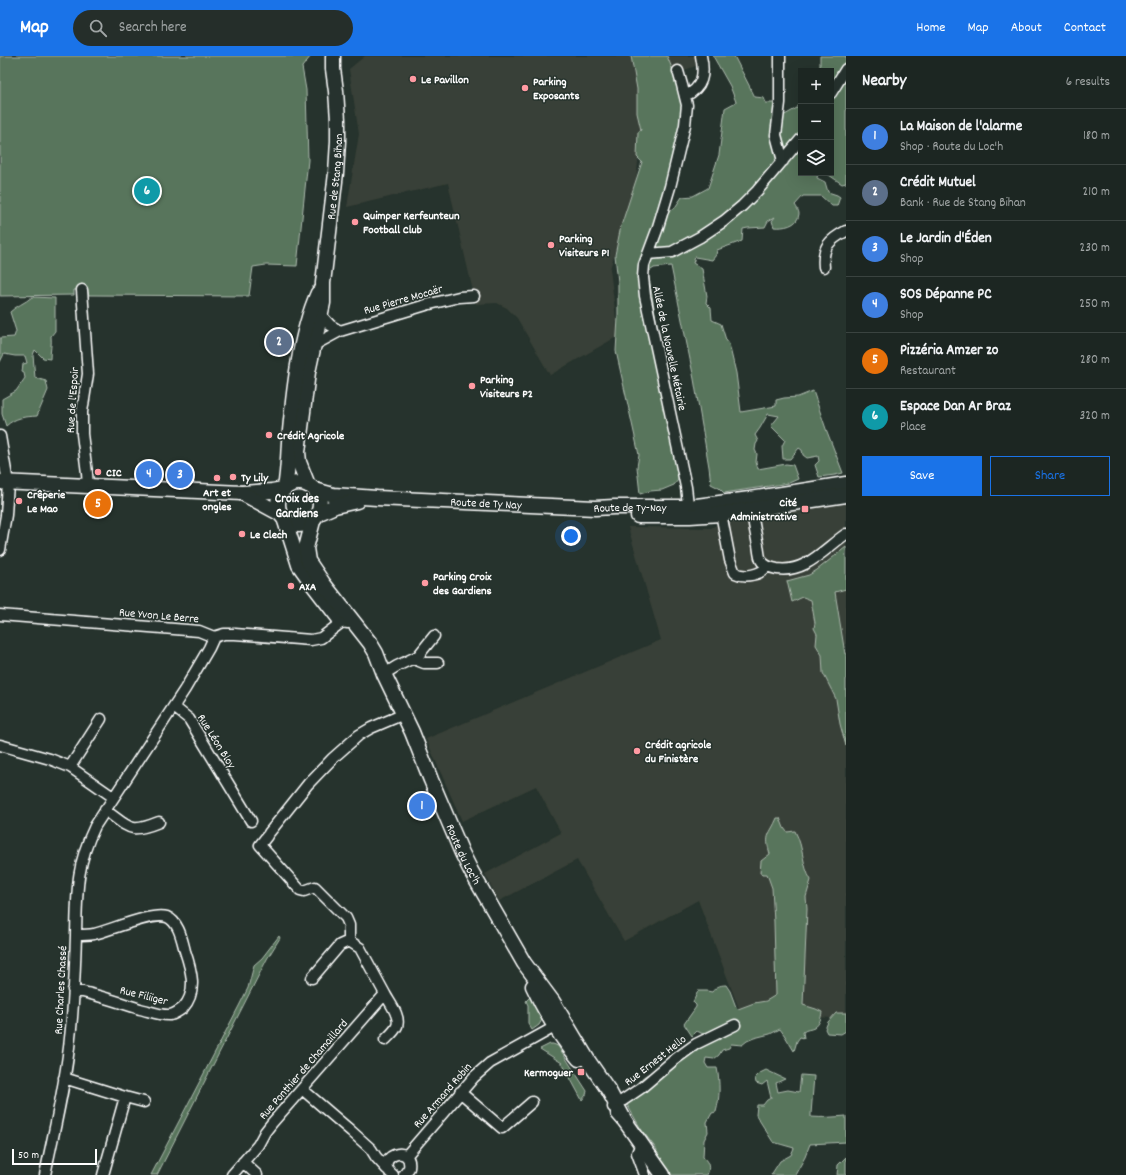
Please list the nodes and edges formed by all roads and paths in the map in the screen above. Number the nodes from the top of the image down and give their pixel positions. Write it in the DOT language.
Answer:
graph roads {
  1 [pos="327,56"];
  2 [pos="702,56"];
  3 [pos="780,56"];
  4 [pos="333,62"];
  5 [pos="846,69"];
  6 [pos="678,71"];
  7 [pos="834,88"];
  8 [pos="685,96"];
  9 [pos="800,140"];
  10 [pos="783,161"];
  11 [pos="846,231"];
  12 [pos="648,254"];
  13 [pos="824,267"];
  14 [pos="82,290"];
  15 [pos="474,296"];
  16 [pos="317,311"];
  17 [pos="340,331"];
  18 [pos="308,344"];
  19 [pos="300,383"];
  20 [pos="304,405"];
  21 [pos="292,413"];
  22 [pos="0,436"];
  23 [pos="4,483"];
  24 [pos="846,484"];
  25 [pos="88,487"];
  26 [pos="312,487"];
  27 [pos="284,489"];
  28 [pos="242,493"];
  29 [pos="846,496"];
  30 [pos="377,498"];
  31 [pos="751,504"];
  32 [pos="595,508"];
  33 [pos="720,509"];
  34 [pos="689,512"];
  35 [pos="282,517"];
  36 [pos="316,517"];
  37 [pos="846,534"];
  38 [pos="0,550"];
  39 [pos="767,566"];
  40 [pos="0,615"];
  41 [pos="349,624"];
  42 [pos="434,636"];
  43 [pos="214,637"];
  44 [pos="414,659"];
  45 [pos="438,663"];
  46 [pos="384,674"];
  47 [pos="174,707"];
  48 [pos="404,714"];
  49 [pos="101,720"];
  50 [pos="0,745"];
  51 [pos="70,768"];
  52 [pos="113,797"];
  53 [pos="105,810"];
  54 [pos="251,821"];
  55 [pos="159,822"];
  56 [pos="76,935"];
  57 [pos="349,941"];
  58 [pos="312,978"];
  59 [pos="73,990"];
  60 [pos="385,994"];
  61 [pos="560,1024"];
  62 [pos="736,1025"];
  63 [pos="385,1040"];
  64 [pos="64,1078"];
  65 [pos="302,1089"];
  66 [pos="460,1092"];
  67 [pos="125,1097"];
  68 [pos="144,1102"];
  69 [pos="532,1102"];
  70 [pos="615,1106"];
  71 [pos="641,1144"];
  72 [pos="371,1150"];
  73 [pos="391,1156"];
  74 [pos="406,1156"];
  75 [pos="243,1162"];
  76 [pos="390,1172"];
  77 [pos="407,1174"];
  78 [pos="45,1175"];
  79 [pos="103,1175"];
  80 [pos="232,1175"];
  81 [pos="257,1175"];
  82 [pos="645,1175"];
  83 [pos="663,1175"];
  1 -- 4 [label="main road, Rue de Stang Bihan"];
  2 -- 8 [label="street"];
  3 -- 10 [label="street"];
  4 -- 16 [label="main road, Rue de Stang Bihan"];
  5 -- 7 [label="street"];
  6 -- 8 [label="street, Allée de la Nouvelle Métairie"];
  8 -- 12 [label="street, Allée de la Nouvelle Métairie"];
  9 -- 10 [label="street"];
  10 -- 12 [label="street"];
  11 -- 13 [label="street"];
  12 -- 34 [label="street, Allée de la Nouvelle Métairie"];
  14 -- 25 [label="street, Rue de l'Espoir"];
  15 -- 17 [label="street, Rue Pierre Mocaër"];
  16 -- 17 [label="street"];
  16 -- 18 [label="main road, Rue de Stang Bihan"];
  17 -- 18 [label="street, Rue Pierre Mocaër"];
  18 -- 19 [label="main road, Rue de Stang Bihan"];
  19 -- 20 [label="main road, Rue de Stang Bihan"];
  19 -- 21 [label="main road, Rue de Stang Bihan"];
  20 -- 21 [label="street"];
  20 -- 26 [label="main road, Rue de Stang Bihan"];
  21 -- 27 [label="main road, Rue de Stang Bihan"];
  22 -- 23 [label="street"];
  23 -- 25 [label="main road"];
  23 -- 38 [label="street"];
  24 -- 31 [label="main road, Route de Ty-Nay"];
  25 -- 28 [label="main road"];
  26 -- 27 [label="main road"];
  26 -- 30 [label="main road, Route de Ty Nay"];
  26 -- 36 [label="main road"];
  27 -- 28 [label="main road"];
  27 -- 35 [label="main road"];
  28 -- 35 [label="main road"];
  29 -- 31 [label="main road, Route de Ty-Nay"];
  30 -- 32 [label="main road, Route de Ty Nay"];
  30 -- 36 [label="main road, Route de Ty Nay"];
  31 -- 33 [label="main road, Route de Ty-Nay"];
  31 -- 39 [label="street"];
  32 -- 34 [label="main road, Route de Ty-Nay"];
  33 -- 34 [label="main road, Route de Ty-Nay"];
  33 -- 39 [label="street"];
  35 -- 36 [label="main road"];
  35 -- 41 [label="main road, Route du Loc'h"];
  36 -- 41 [label="main road, Route du Loc'h"];
  37 -- 39 [label="street"];
  40 -- 43 [label="street, Rue Yvon Le Berre"];
  41 -- 43 [label="street, Rue Yvon Le Berre"];
  41 -- 46 [label="main road, Route du Loc'h"];
  42 -- 44 [label="street"];
  43 -- 47 [label="street"];
  44 -- 45 [label="street"];
  44 -- 46 [label="street"];
  46 -- 48 [label="main road, Route du Loc'h"];
  47 -- 52 [label="street, Rue Charles Chassé"];
  47 -- 54 [label="street, Rue Léon Bloy"];
  48 -- 57 [label="street"];
  48 -- 61 [label="main road, Route du Loc'h"];
  49 -- 51 [label="street"];
  50 -- 51 [label="street"];
  51 -- 52 [label="street"];
  52 -- 53 [label="street, Rue Charles Chassé"];
  53 -- 55 [label="street"];
  53 -- 56 [label="street, Rue Charles Chassé"];
  56 -- 59 [label="street, Rue Charles Chassé"];
  56 -- 59 [label="street, Rue Filiiger"];
  57 -- 58 [label="street"];
  57 -- 60 [label="street"];
  59 -- 64 [label="street, Rue Charles Chassé"];
  60 -- 63 [label="street"];
  60 -- 65 [label="street, Rue Ponthier de Chamaillard"];
  61 -- 66 [label="street, Rue Armand Robin"];
  61 -- 70 [label="main road, Route du Loc'h"];
  62 -- 70 [label="street, Rue Ernest Hello"];
  64 -- 67 [label="street"];
  64 -- 78 [label="street, Rue Charles Chassé"];
  65 -- 72 [label="street"];
  65 -- 75 [label="street, Rue Ponthier de Chamaillard"];
  66 -- 69 [label="street"];
  66 -- 74 [label="street, Rue Armand Robin"];
  67 -- 68 [label="street"];
  67 -- 79 [label="street"];
  70 -- 71 [label="main road, Route du Loc'h"];
  71 -- 82 [label="street"];
  71 -- 83 [label="main road, Route du Loc'h"];
  72 -- 73 [label="street"];
  72 -- 76 [label="street"];
  73 -- 74 [label="street"];
  73 -- 76 [label="street"];
  74 -- 77 [label="street"];
  75 -- 80 [label="street, Rue Ponthier de Chamaillard"];
  75 -- 81 [label="street"];
}
